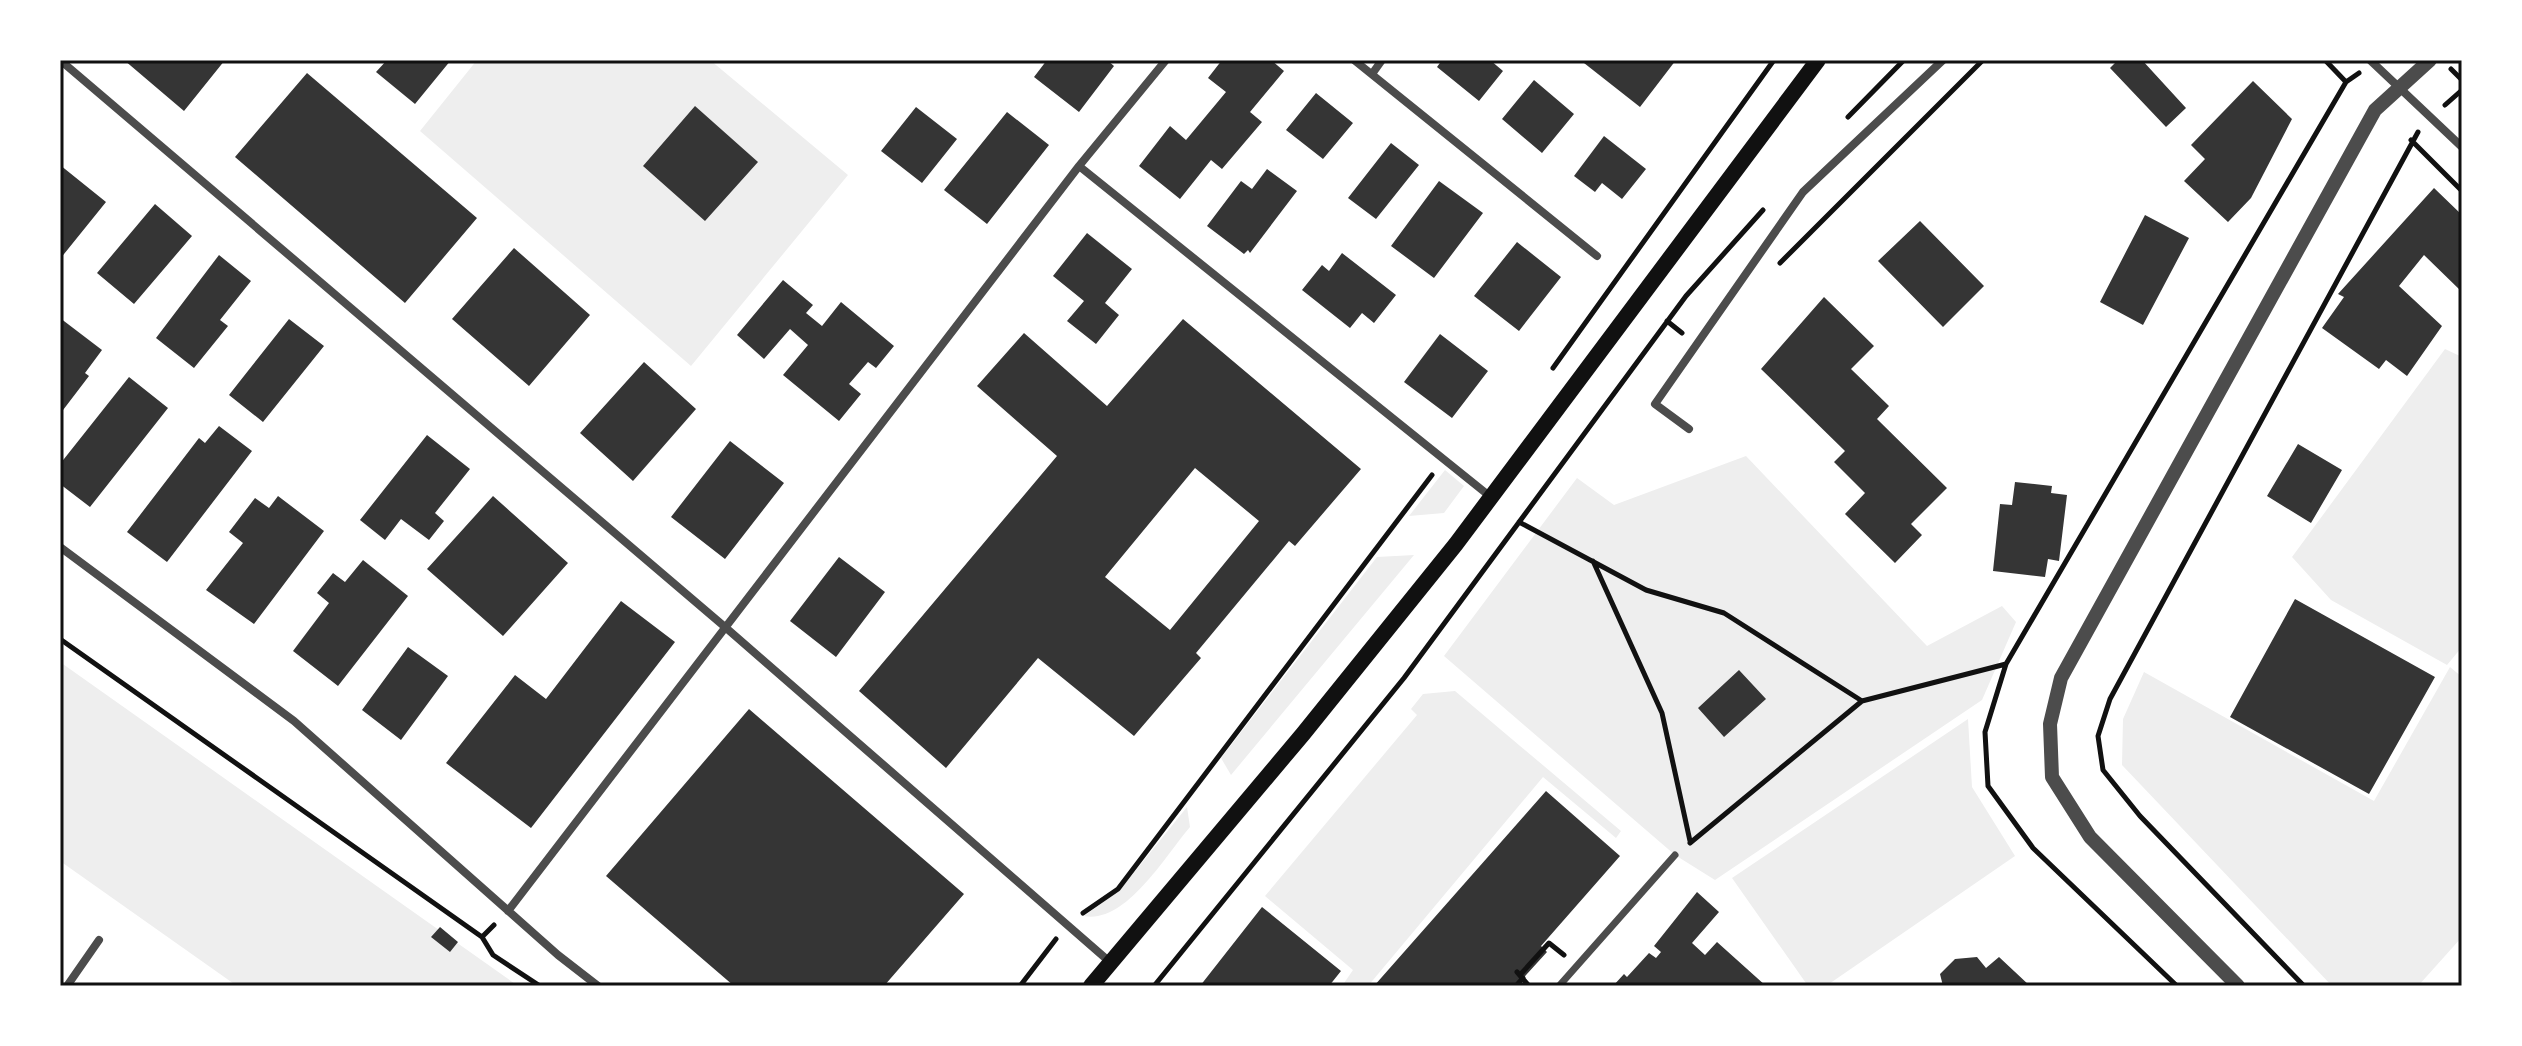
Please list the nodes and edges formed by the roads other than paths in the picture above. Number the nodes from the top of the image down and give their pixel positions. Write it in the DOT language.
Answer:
graph roads {
  1 [pos="60,60"];
  2 [pos="1166,60"];
  3 [pos="1354,60"];
  4 [pos="1382,60"];
  5 [pos="1818,60"];
  6 [pos="1943,60"];
  7 [pos="2370,60"];
  8 [pos="2430,60"];
  9 [pos="1372,74"];
  10 [pos="2399,88"];
  11 [pos="2462,147"];
  12 [pos="1079,166"];
  13 [pos="1597,256"];
  14 [pos="1689,429"];
  15 [pos="1492,498"];
  16 [pos="60,547"];
  17 [pos="725,627"];
  18 [pos="1675,855"];
  19 [pos="508,911"];
  20 [pos="99,940"];
  21 [pos="1111,963"];
  22 [pos="67,986"];
  23 [pos="598,986"];
  24 [pos="1091,986"];
  25 [pos="1559,986"];
  26 [pos="2238,986"];
  1 -- 17 [label="street"];
  2 -- 12 [label="street"];
  3 -- 9 [label="street"];
  4 -- 9 [label="street"];
  5 -- 15 [label="main road"];
  6 -- 14 [label="street"];
  7 -- 10 [label="street"];
  8 -- 10 [label="street"];
  9 -- 13 [label="street"];
  10 -- 11 [label="street"];
  10 -- 26 [label="street"];
  12 -- 15 [label="street"];
  12 -- 17 [label="street"];
  15 -- 21 [label="main road"];
  16 -- 19 [label="street"];
  17 -- 19 [label="street"];
  17 -- 21 [label="street"];
  18 -- 25 [label="street"];
  19 -- 23 [label="street"];
  20 -- 22 [label="street"];
  21 -- 24 [label="main road"];
}
